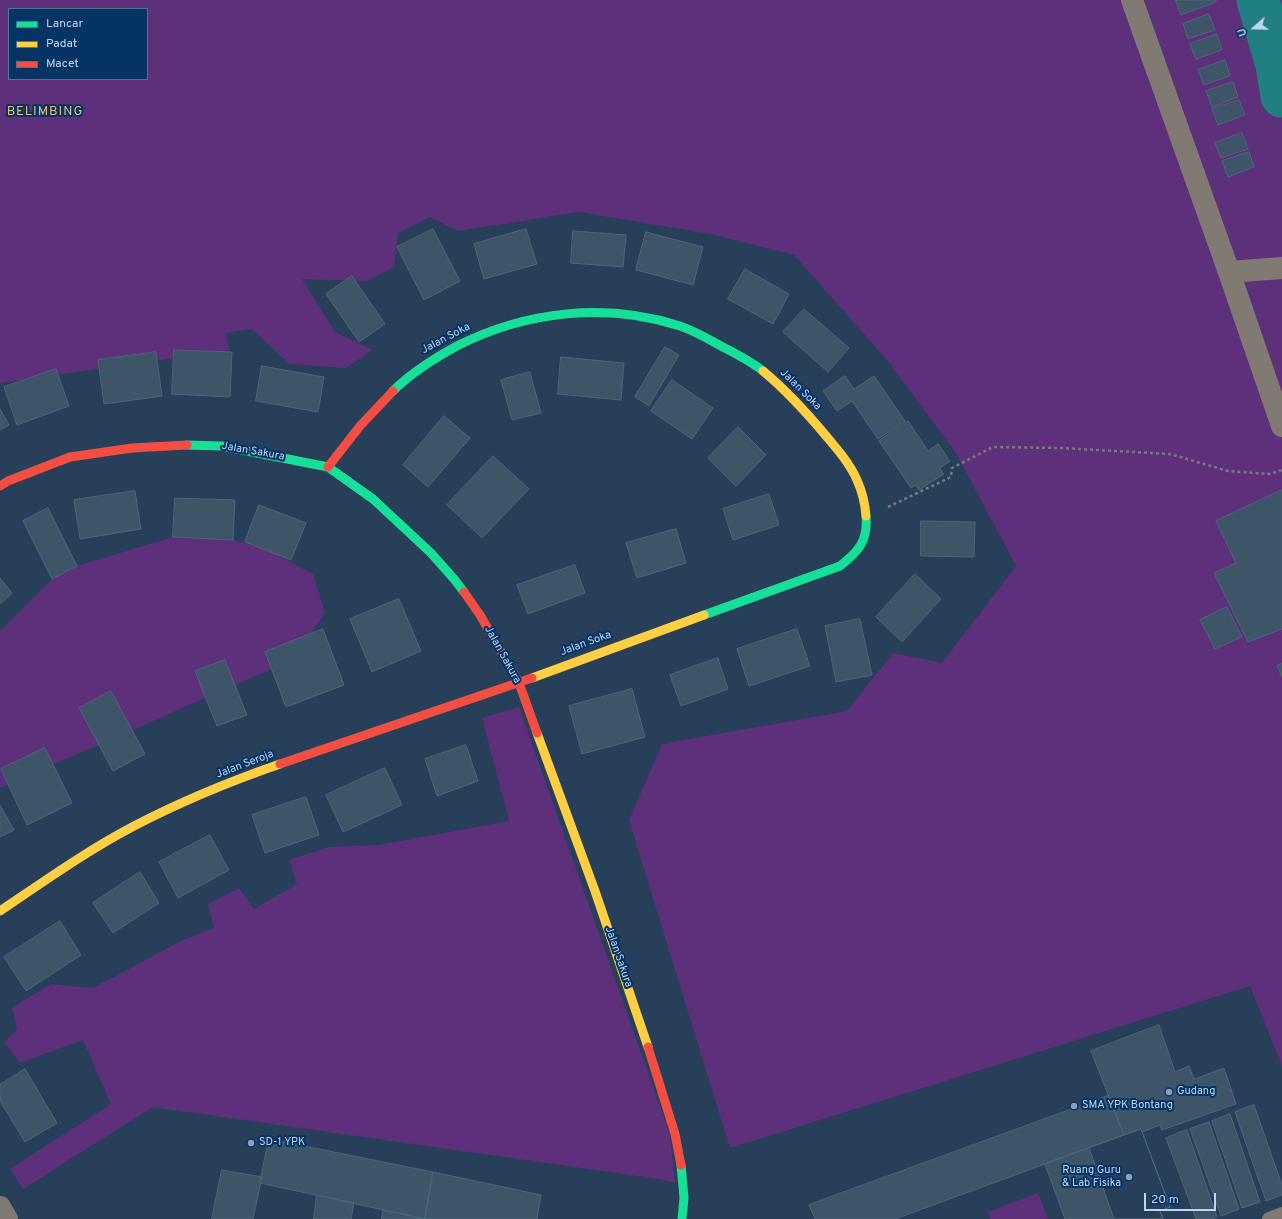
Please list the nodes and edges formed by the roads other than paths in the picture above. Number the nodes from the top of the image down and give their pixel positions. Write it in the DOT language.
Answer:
graph roads {
  1 [pos="1132,0"];
  2 [pos="1275,269"];
  3 [pos="1229,272"];
  4 [pos="1282,426"];
  5 [pos="328,467"];
  6 [pos="0,486"];
  7 [pos="519,683"];
  8 [pos="0,911"];
  9 [pos="0,1207"];
  10 [pos="1282,1214"];
  11 [pos="7,1219"];
  12 [pos="682,1219"];
  13 [pos="1269,1219"];
  1 -- 3 [label="street"];
  2 -- 3 [label="street"];
  3 -- 4 [label="street"];
  5 -- 6 [label="street, Jalan Sakura"];
  5 -- 7 [label="street, Jalan Sakura"];
  5 -- 7 [label="street, Jalan Soka"];
  7 -- 8 [label="street, Jalan Seroja"];
  7 -- 12 [label="street, Jalan Sakura"];
  9 -- 11 [label="street"];
  10 -- 13 [label="lane"];
}
